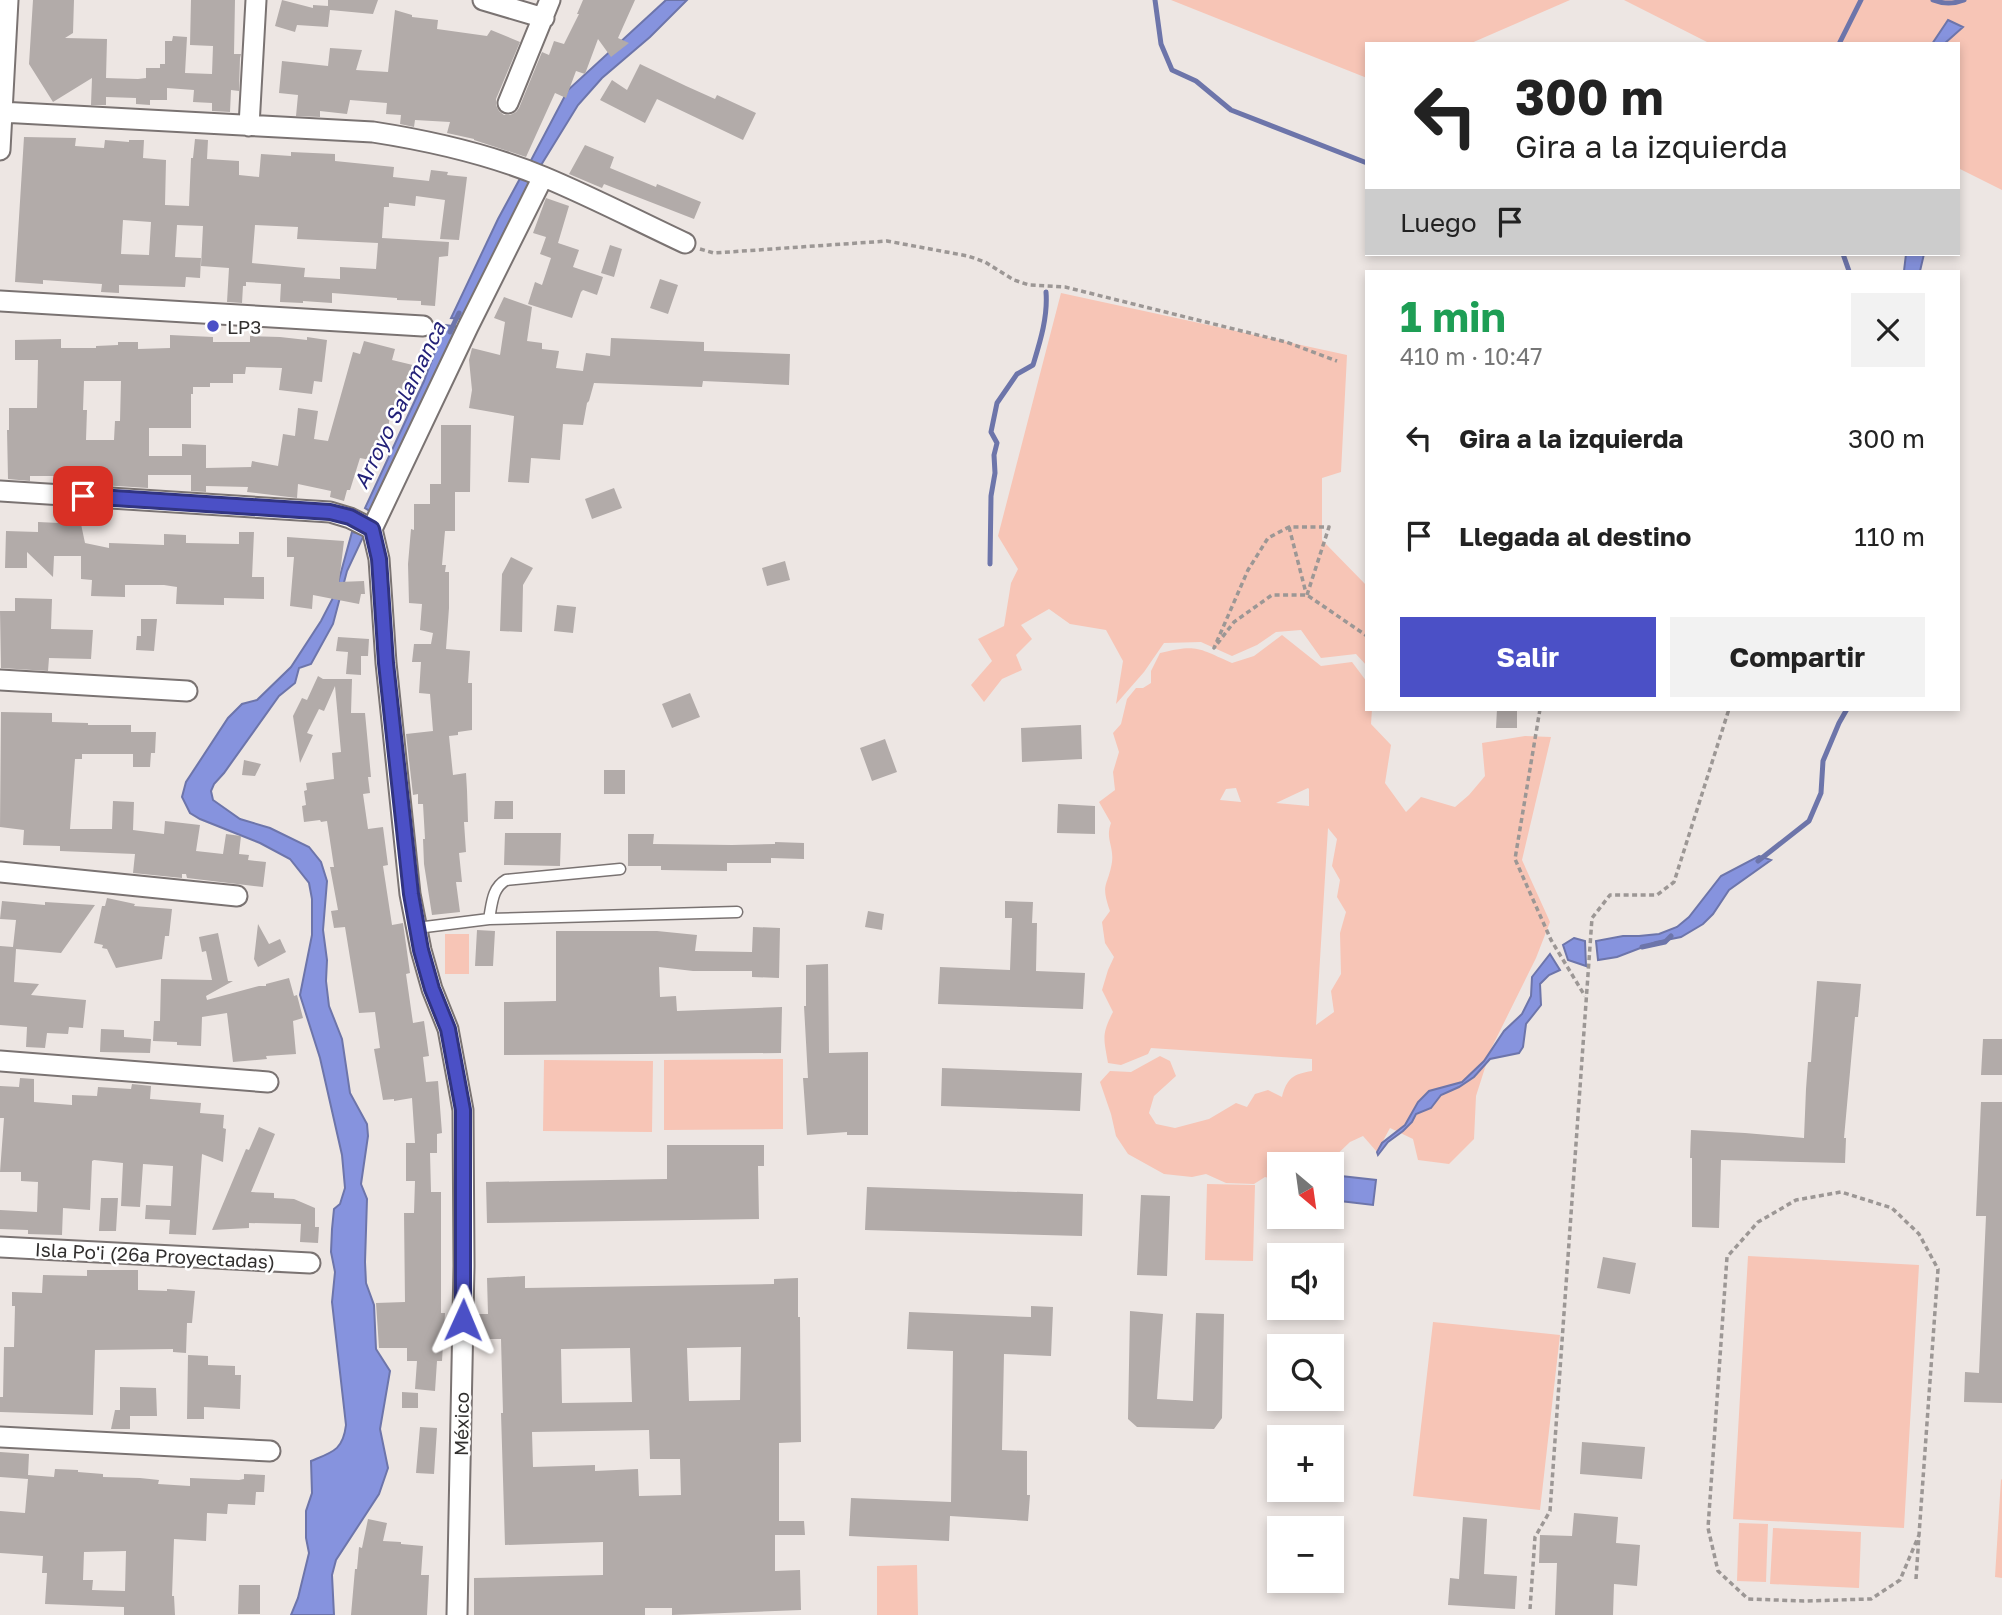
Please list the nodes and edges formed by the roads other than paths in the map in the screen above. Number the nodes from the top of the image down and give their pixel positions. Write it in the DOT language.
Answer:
graph roads {
  1 [pos="8,0"];
  2 [pos="256,0"];
  3 [pos="483,0"];
  4 [pos="547,9"];
  5 [pos="508,103"];
  6 [pos="1,112"];
  7 [pos="248,126"];
  8 [pos="0,150"];
  9 [pos="543,177"];
  10 [pos="685,243"];
  11 [pos="0,301"];
  12 [pos="423,326"];
  13 [pos="0,491"];
  14 [pos="363,524"];
  15 [pos="0,680"];
  16 [pos="187,691"];
  17 [pos="620,869"];
  18 [pos="0,872"];
  19 [pos="237,896"];
  20 [pos="737,912"];
  21 [pos="489,919"];
  22 [pos="417,928"];
  23 [pos="0,1061"];
  24 [pos="268,1082"];
  25 [pos="0,1247"];
  26 [pos="310,1264"];
  27 [pos="0,1437"];
  28 [pos="270,1451"];
  29 [pos="457,1615"];
  1 -- 6 [label="street"];
  2 -- 7 [label="street"];
  3 -- 4 [label="street"];
  4 -- 5 [label="street"];
  6 -- 7 [label="street"];
  6 -- 8 [label="street"];
  7 -- 9 [label="street"];
  9 -- 10 [label="street"];
  9 -- 14 [label="street"];
  11 -- 12 [label="street"];
  13 -- 14 [label="street"];
  14 -- 22 [label="street, México"];
  15 -- 16 [label="street"];
  17 -- 21 [label="lane"];
  18 -- 19 [label="street"];
  20 -- 21 [label="lane"];
  21 -- 22 [label="lane"];
  22 -- 29 [label="street, México"];
  23 -- 24 [label="street"];
  25 -- 26 [label="street, Isla Po'i (26ª Proyectadas)"];
  27 -- 28 [label="street"];
}
